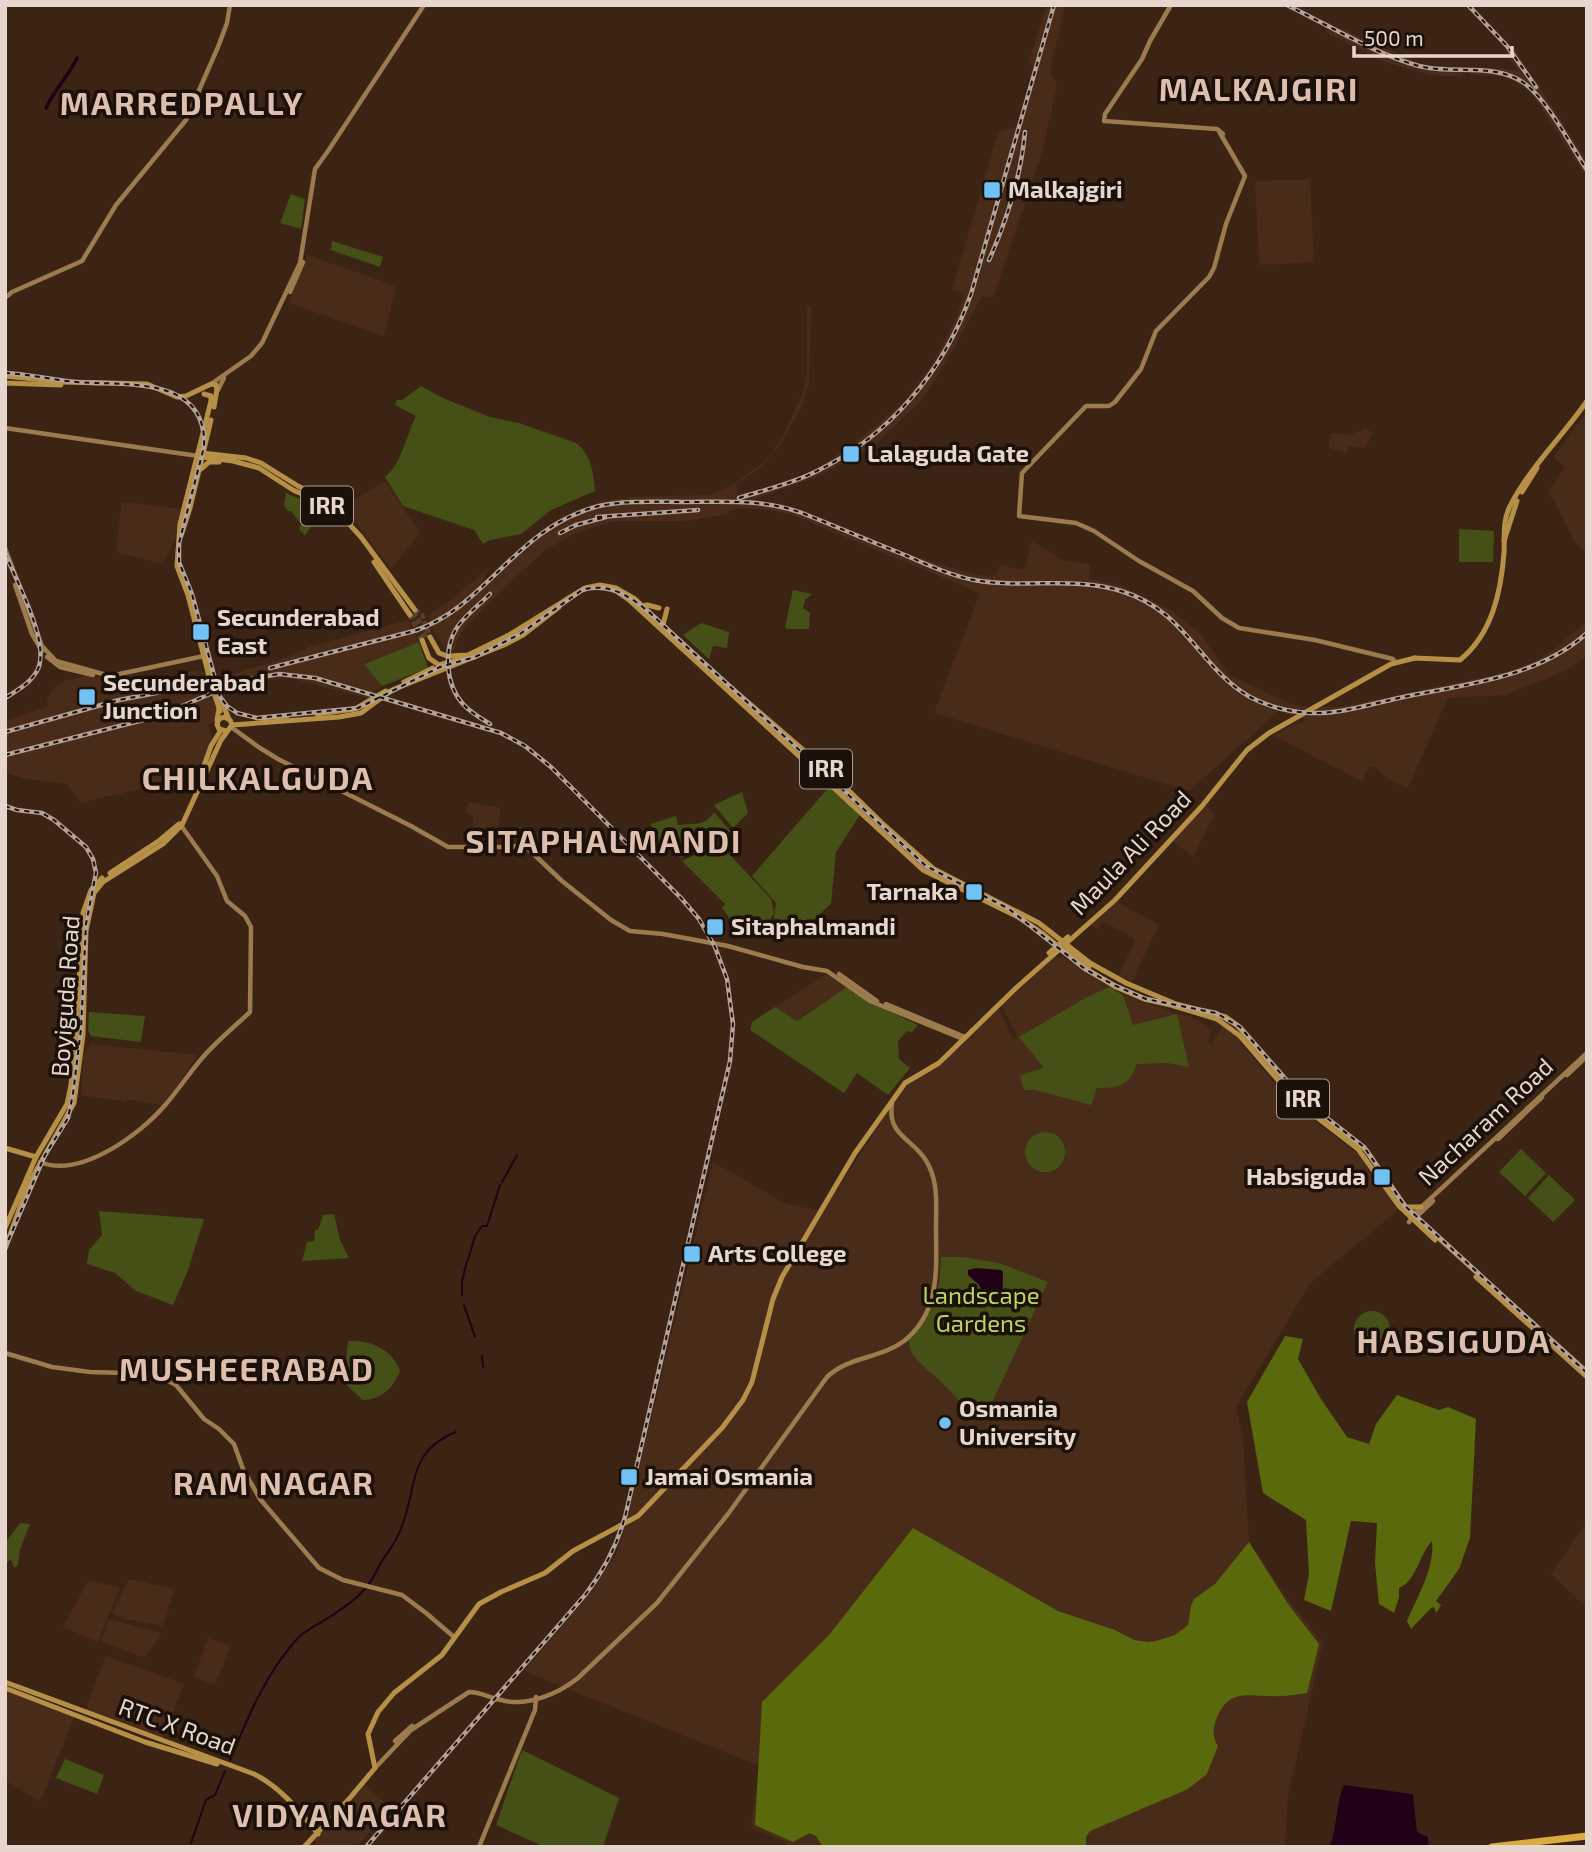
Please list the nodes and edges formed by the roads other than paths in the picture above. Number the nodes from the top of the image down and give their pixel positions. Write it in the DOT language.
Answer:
graph roads {
  1 [pos="230,5"];
  2 [pos="424,5"];
  3 [pos="1173,5"];
  4 [pos="308,220"];
  5 [pos="5,298"];
  6 [pos="5,379"];
  7 [pos="224,379"];
  8 [pos="60,384"];
  9 [pos="215,388"];
  10 [pos="204,394"];
  11 [pos="1587,403"];
  12 [pos="5,428"];
  13 [pos="207,436"];
  14 [pos="223,455"];
  15 [pos="200,456"];
  16 [pos="257,467"];
  17 [pos="198,472"];
  18 [pos="294,487"];
  19 [pos="6,553"];
  20 [pos="642,606"];
  21 [pos="659,608"];
  22 [pos="667,608"];
  23 [pos="413,612"];
  24 [pos="663,625"];
  25 [pos="530,626"];
  26 [pos="503,642"];
  27 [pos="438,651"];
  28 [pos="431,656"];
  29 [pos="205,657"];
  30 [pos="1392,662"];
  31 [pos="439,668"];
  32 [pos="212,680"];
  33 [pos="750,708"];
  34 [pos="219,709"];
  35 [pos="220,718"];
  36 [pos="226,728"];
  37 [pos="211,730"];
  38 [pos="213,750"];
  39 [pos="1189,818"];
  40 [pos="181,824"];
  41 [pos="1010,910"];
  42 [pos="1056,935"];
  43 [pos="1071,935"];
  44 [pos="1065,942"];
  45 [pos="1056,949"];
  46 [pos="1175,1005"];
  47 [pos="963,1037"];
  48 [pos="1587,1054"];
  49 [pos="893,1096"];
  50 [pos="1302,1102"];
  51 [pos="882,1115"];
  52 [pos="892,1118"];
  53 [pos="5,1149"];
  54 [pos="40,1161"];
  55 [pos="21,1195"];
  56 [pos="1405,1206"];
  57 [pos="1415,1216"];
  58 [pos="5,1227"];
  59 [pos="5,1249"];
  60 [pos="1488,1286"];
  61 [pos="5,1353"];
  62 [pos="1587,1375"];
  63 [pos="693,1458"];
  64 [pos="454,1637"];
  65 [pos="437,1659"];
  66 [pos="5,1685"];
  67 [pos="535,1698"];
  68 [pos="514,1700"];
  69 [pos="526,1701"];
  70 [pos="533,1709"];
  71 [pos="374,1766"];
  72 [pos="274,1787"];
  73 [pos="316,1834"];
  74 [pos="1587,1838"];
  75 [pos="1569,1839"];
  76 [pos="302,1847"];
  77 [pos="477,1847"];
  78 [pos="1492,1847"];
  79 [pos="1508,1847"];
  1 -- 5 [label="main road"];
  2 -- 4 [label="main road"];
  3 -- 30 [label="main road"];
  4 -- 7 [label="main road"];
  4 -- 9 [label="main road"];
  6 -- 8 [label="main road"];
  6 -- 8 [label="main road"];
  7 -- 9 [label="main road"];
  7 -- 9 [label="main road"];
  8 -- 9 [label="main road"];
  8 -- 10 [label="main road"];
  9 -- 10 [label="main road"];
  9 -- 13 [label="main road"];
  10 -- 15 [label="main road"];
  11 -- 30 [label="main road"];
  12 -- 15 [label="main road"];
  13 -- 14 [label="main road"];
  13 -- 15 [label="main road"];
  14 -- 15 [label="main road, IRR"];
  14 -- 18 [label="main road, IRR"];
  15 -- 16 [label="main road, IRR"];
  15 -- 17 [label="main road"];
  15 -- 29 [label="main road"];
  16 -- 17 [label="main road"];
  16 -- 18 [label="main road, IRR"];
  17 -- 29 [label="main road"];
  18 -- 23 [label="main road, IRR"];
  19 -- 29 [label="main road"];
  20 -- 21 [label="main road"];
  20 -- 24 [label="main road, IRR"];
  20 -- 25 [label="main road, IRR"];
  22 -- 24 [label="main road"];
  24 -- 33 [label="main road, IRR"];
  25 -- 26 [label="main road, IRR"];
  25 -- 33 [label="main road, IRR"];
  26 -- 27 [label="main road"];
  26 -- 31 [label="main road, IRR"];
  27 -- 28 [label="main road"];
  27 -- 28 [label="main road"];
  28 -- 31 [label="main road"];
  29 -- 32 [label="main road"];
  30 -- 39 [label="main road, Maula Ali Road"];
  31 -- 36 [label="main road"];
  33 -- 41 [label="main road, IRR"];
  34 -- 35 [label="main road"];
  34 -- 36 [label="main road"];
  34 -- 36 [label="main road"];
  35 -- 36 [label="main road"];
  35 -- 36 [label="main road"];
  36 -- 37 [label="main road"];
  36 -- 38 [label="main road"];
  36 -- 38 [label="main road"];
  36 -- 47 [label="main road"];
  38 -- 40 [label="main road, Boyiguda Road"];
  39 -- 43 [label="main road, Maula Ali Road"];
  39 -- 44 [label="main road, Maula Ali Road"];
  40 -- 54 [label="main road, Boyiguda Road"];
  40 -- 54 [label="main road"];
  41 -- 42 [label="main road"];
  41 -- 45 [label="main road"];
  41 -- 46 [label="main road, IRR"];
  42 -- 43 [label="main road"];
  42 -- 44 [label="main road"];
  43 -- 44 [label="main road, Maula Ali Road"];
  44 -- 45 [label="main road"];
  44 -- 46 [label="main road"];
  45 -- 46 [label="main road"];
  45 -- 47 [label="main road"];
  46 -- 50 [label="main road, IRR"];
  47 -- 49 [label="main road"];
  48 -- 57 [label="main road, Nacharam Road"];
  49 -- 51 [label="main road"];
  49 -- 52 [label="main road"];
  49 -- 63 [label="main road"];
  50 -- 56 [label="main road, IRR"];
  50 -- 57 [label="main road, IRR"];
  51 -- 52 [label="main road"];
  51 -- 63 [label="main road"];
  52 -- 67 [label="main road"];
  53 -- 54 [label="main road"];
  54 -- 55 [label="main road, Boyiguda Road"];
  55 -- 58 [label="main road"];
  55 -- 59 [label="main road"];
  56 -- 57 [label="main road"];
  56 -- 57 [label="main road, IRR"];
  57 -- 60 [label="main road, IRR"];
  57 -- 60 [label="main road, IRR"];
  60 -- 62 [label="main road, IRR"];
  61 -- 64 [label="main road"];
  63 -- 64 [label="main road"];
  64 -- 65 [label="main road"];
  65 -- 71 [label="main road"];
  65 -- 71 [label="main road"];
  66 -- 72 [label="main road, RTC X Road"];
  66 -- 72 [label="main road, RTC X Road"];
  67 -- 68 [label="main road"];
  67 -- 69 [label="main road"];
  67 -- 70 [label="main road"];
  67 -- 77 [label="main road"];
  68 -- 69 [label="main road"];
  68 -- 71 [label="main road"];
  69 -- 70 [label="main road"];
  70 -- 77 [label="main road"];
  71 -- 73 [label="main road"];
  72 -- 73 [label="main road, RTC X Road"];
  73 -- 76 [label="main road"];
  74 -- 75 [label="highway"];
  75 -- 78 [label="highway"];
  75 -- 79 [label="highway"];
}
